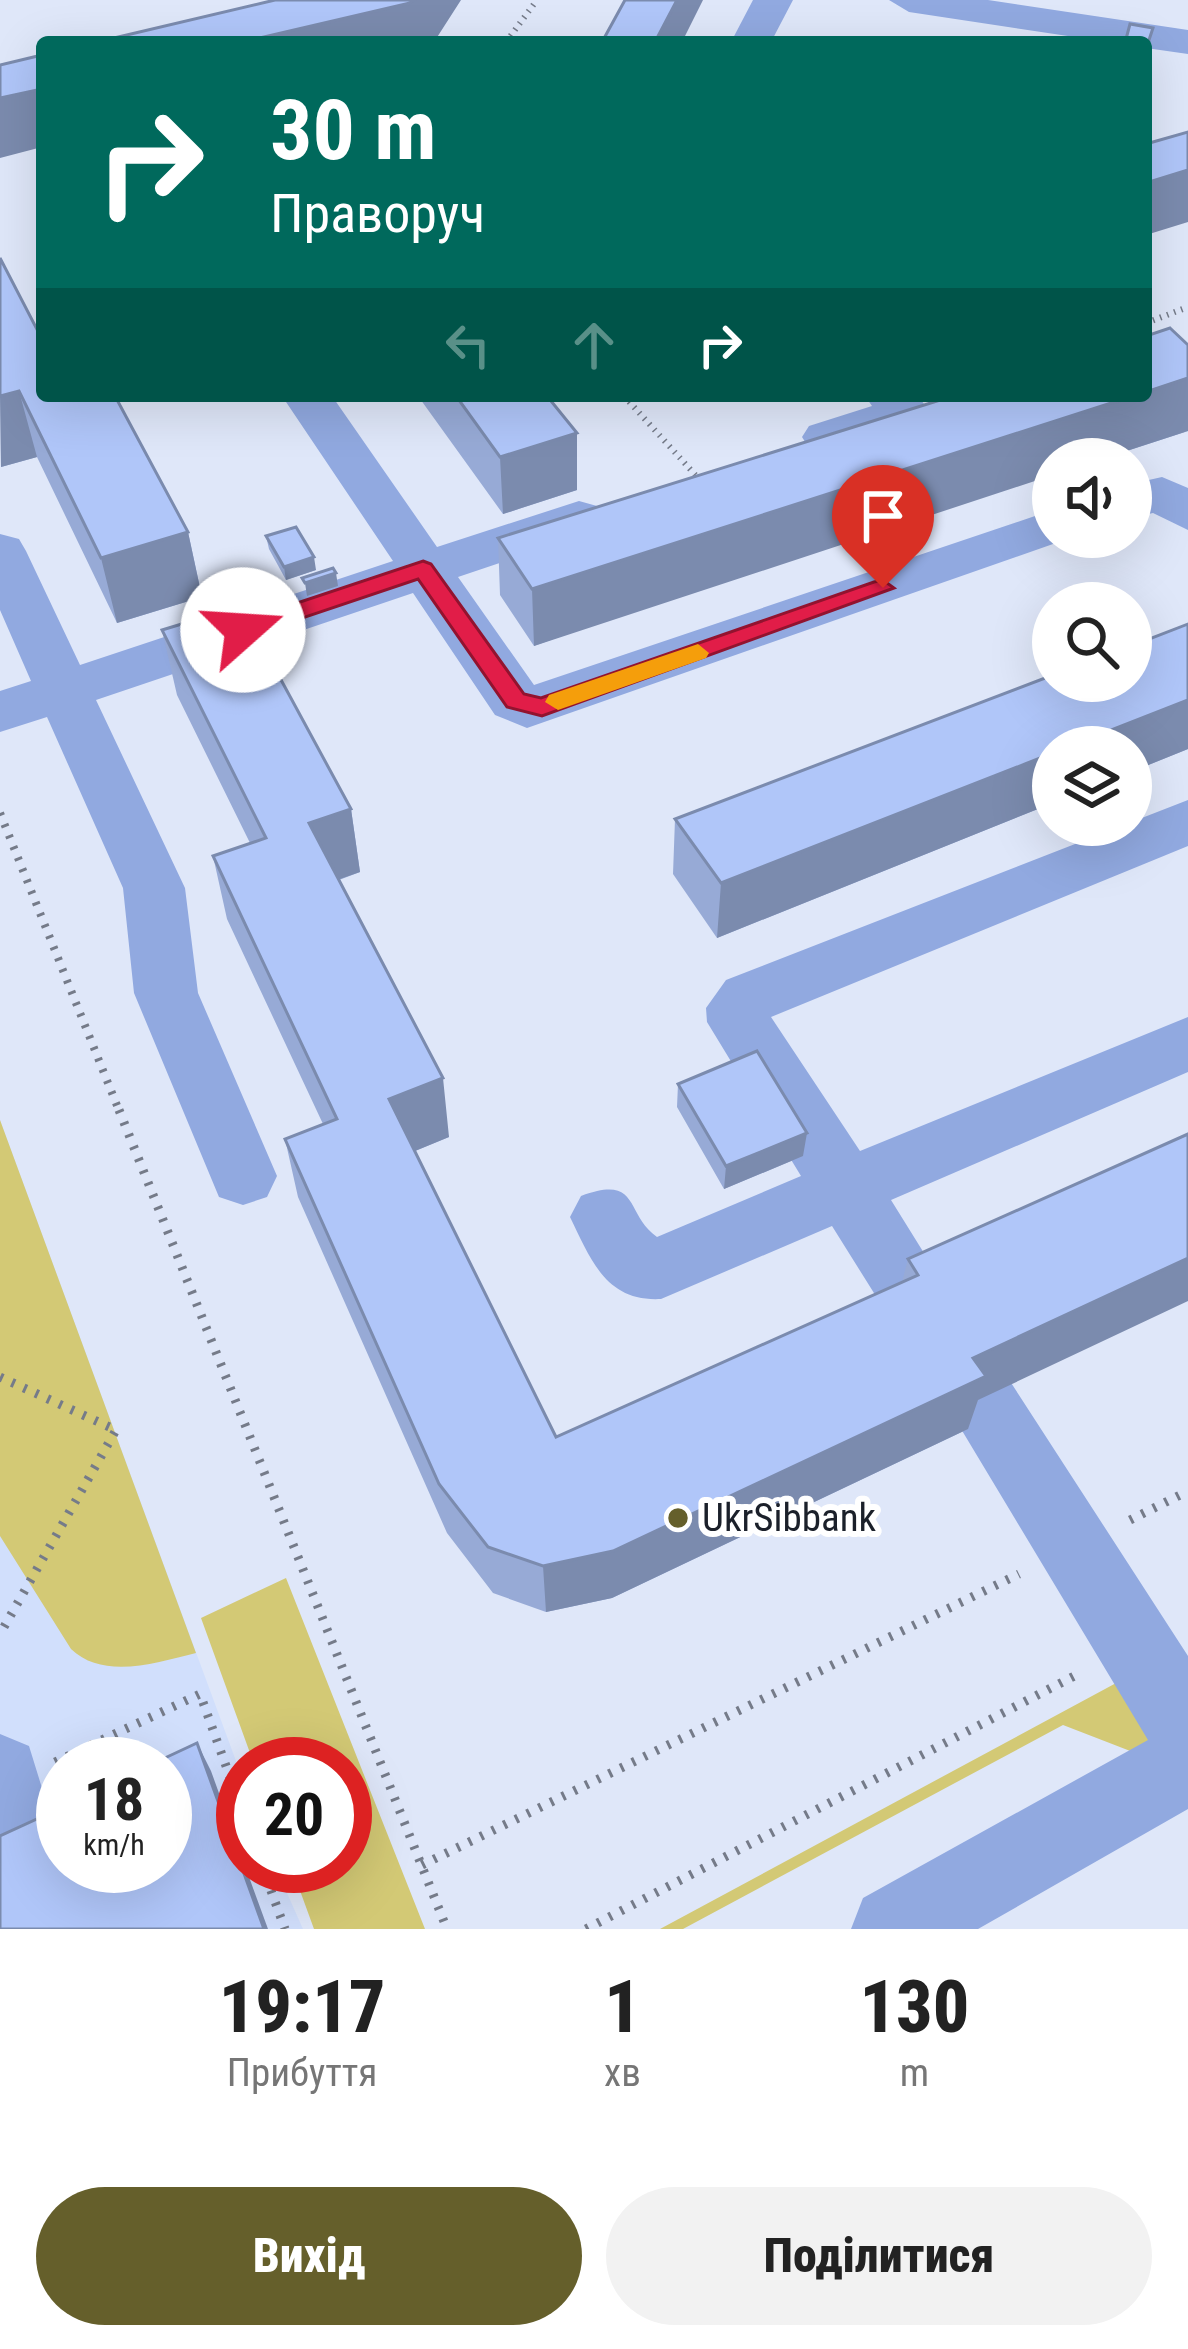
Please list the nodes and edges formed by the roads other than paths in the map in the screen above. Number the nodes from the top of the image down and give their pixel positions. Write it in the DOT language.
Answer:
graph roads {
  1 [pos="772,0"];
  2 [pos="909,0"];
  3 [pos="755,36"];
  4 [pos="1148,36"];
  5 [pos="1152,37"];
  6 [pos="1188,42"];
  7 [pos="311,402"];
  8 [pos="896,402"];
  9 [pos="791,449"];
  10 [pos="700,479"];
  11 [pos="1152,496"];
  12 [pos="1188,513"];
  13 [pos="1032,535"];
  14 [pos="0,551"];
  15 [pos="423,569"];
  16 [pos="62,691"];
  17 [pos="0,712"];
  18 [pos="1188,822"];
  19 [pos="1188,1043"];
  20 [pos="243,1176"];
  21 [pos="846,1188"];
  22 [pos="605,1217"];
  23 [pos="919,1303"];
  24 [pos="980,1399"];
  25 [pos="1188,1730"];
  26 [pos="1188,1763"];
  27 [pos="894,1929"];
  1 -- 3 [label="lane"];
  2 -- 4 [label="lane"];
  5 -- 6 [label="lane"];
  7 -- 15 [label="lane"];
  8 -- 9 [label="lane"];
  10 -- 15 [label="lane"];
  11 -- 12 [label="lane"];
  13 -- 15 [label="lane"];
  14 -- 16 [label="lane"];
  15 -- 16 [label="lane"];
  16 -- 17 [label="lane"];
  16 -- 20 [label="lane"];
  18 -- 21 [label="lane"];
  19 -- 21 [label="lane"];
  21 -- 22 [label="lane"];
  21 -- 23 [label="lane"];
  24 -- 25 [label="lane"];
  26 -- 27 [label="lane"];
}
